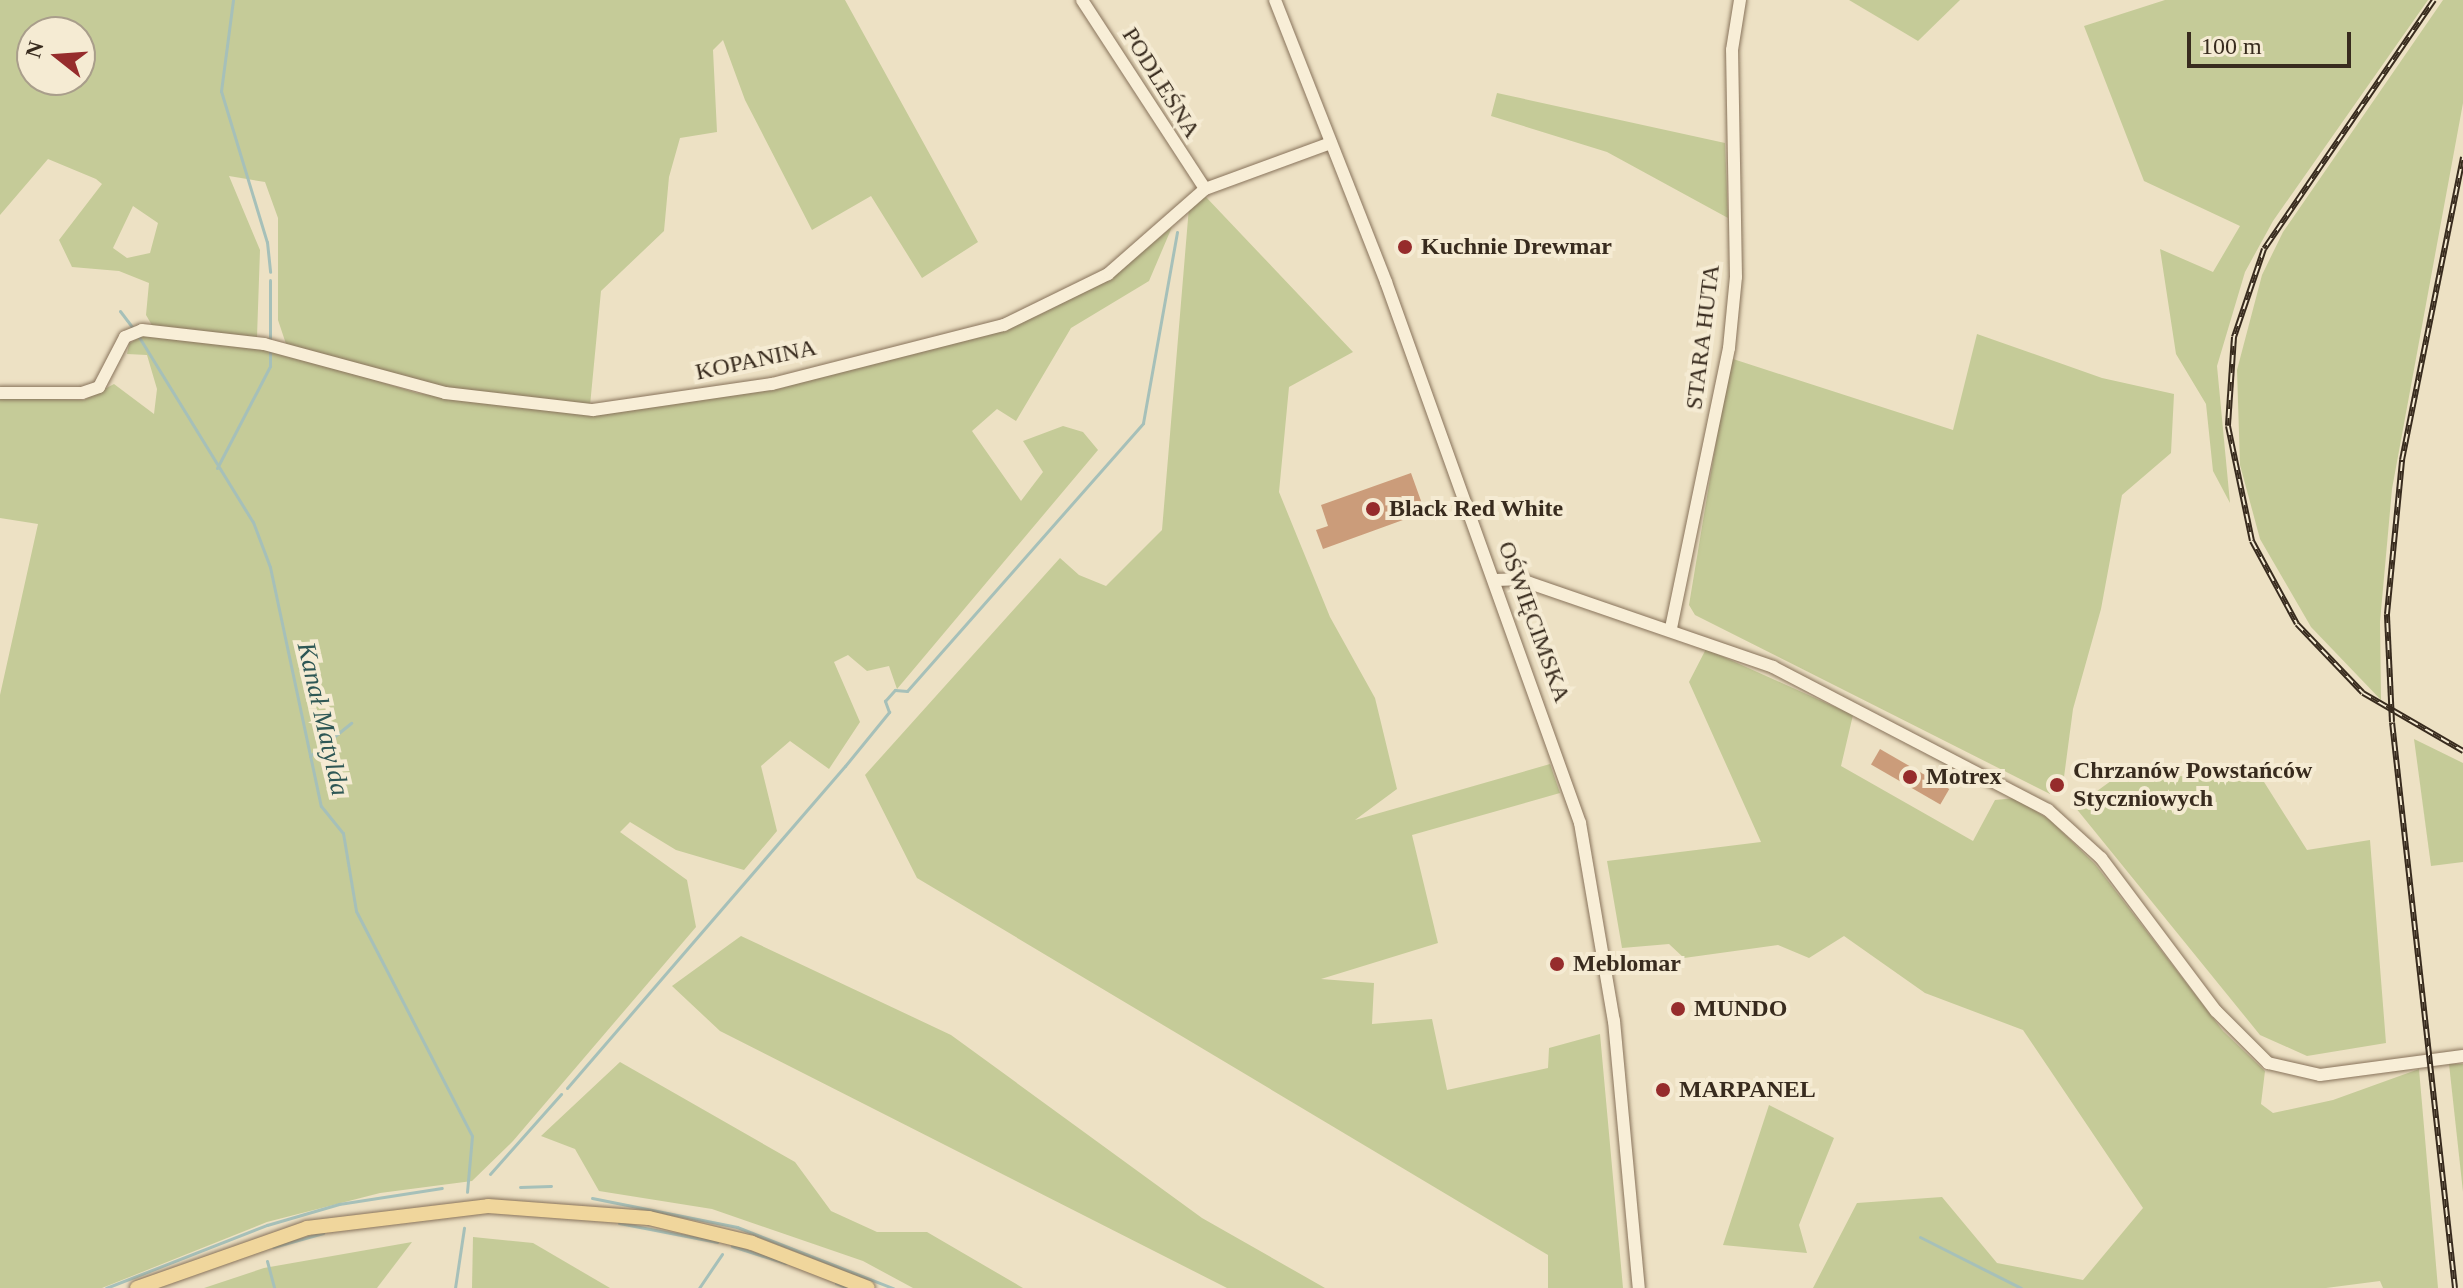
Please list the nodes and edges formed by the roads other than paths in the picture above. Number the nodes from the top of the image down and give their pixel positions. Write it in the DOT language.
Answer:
graph roads {
  1 [pos="1082,0"];
  2 [pos="1275,0"];
  3 [pos="1740,0"];
  4 [pos="1331,143"];
  5 [pos="1205,189"];
  6 [pos="0,393"];
  7 [pos="1495,580"];
  8 [pos="1671,628"];
  9 [pos="2463,1056"];
  10 [pos="137,1288"];
  11 [pos="868,1288"];
  12 [pos="1639,1288"];
  1 -- 5 [label="street, PODLEŚNA"];
  2 -- 4 [label="street, OŚWIĘCIMSKA"];
  3 -- 8 [label="street, STARA HUTA"];
  4 -- 5 [label="street, KOPANINA"];
  4 -- 7 [label="street, OŚWIĘCIMSKA"];
  5 -- 6 [label="street, KOPANINA"];
  7 -- 8 [label="street"];
  7 -- 12 [label="street, OŚWIĘCIMSKA"];
  8 -- 9 [label="street"];
  10 -- 11 [label="main road"];
}
